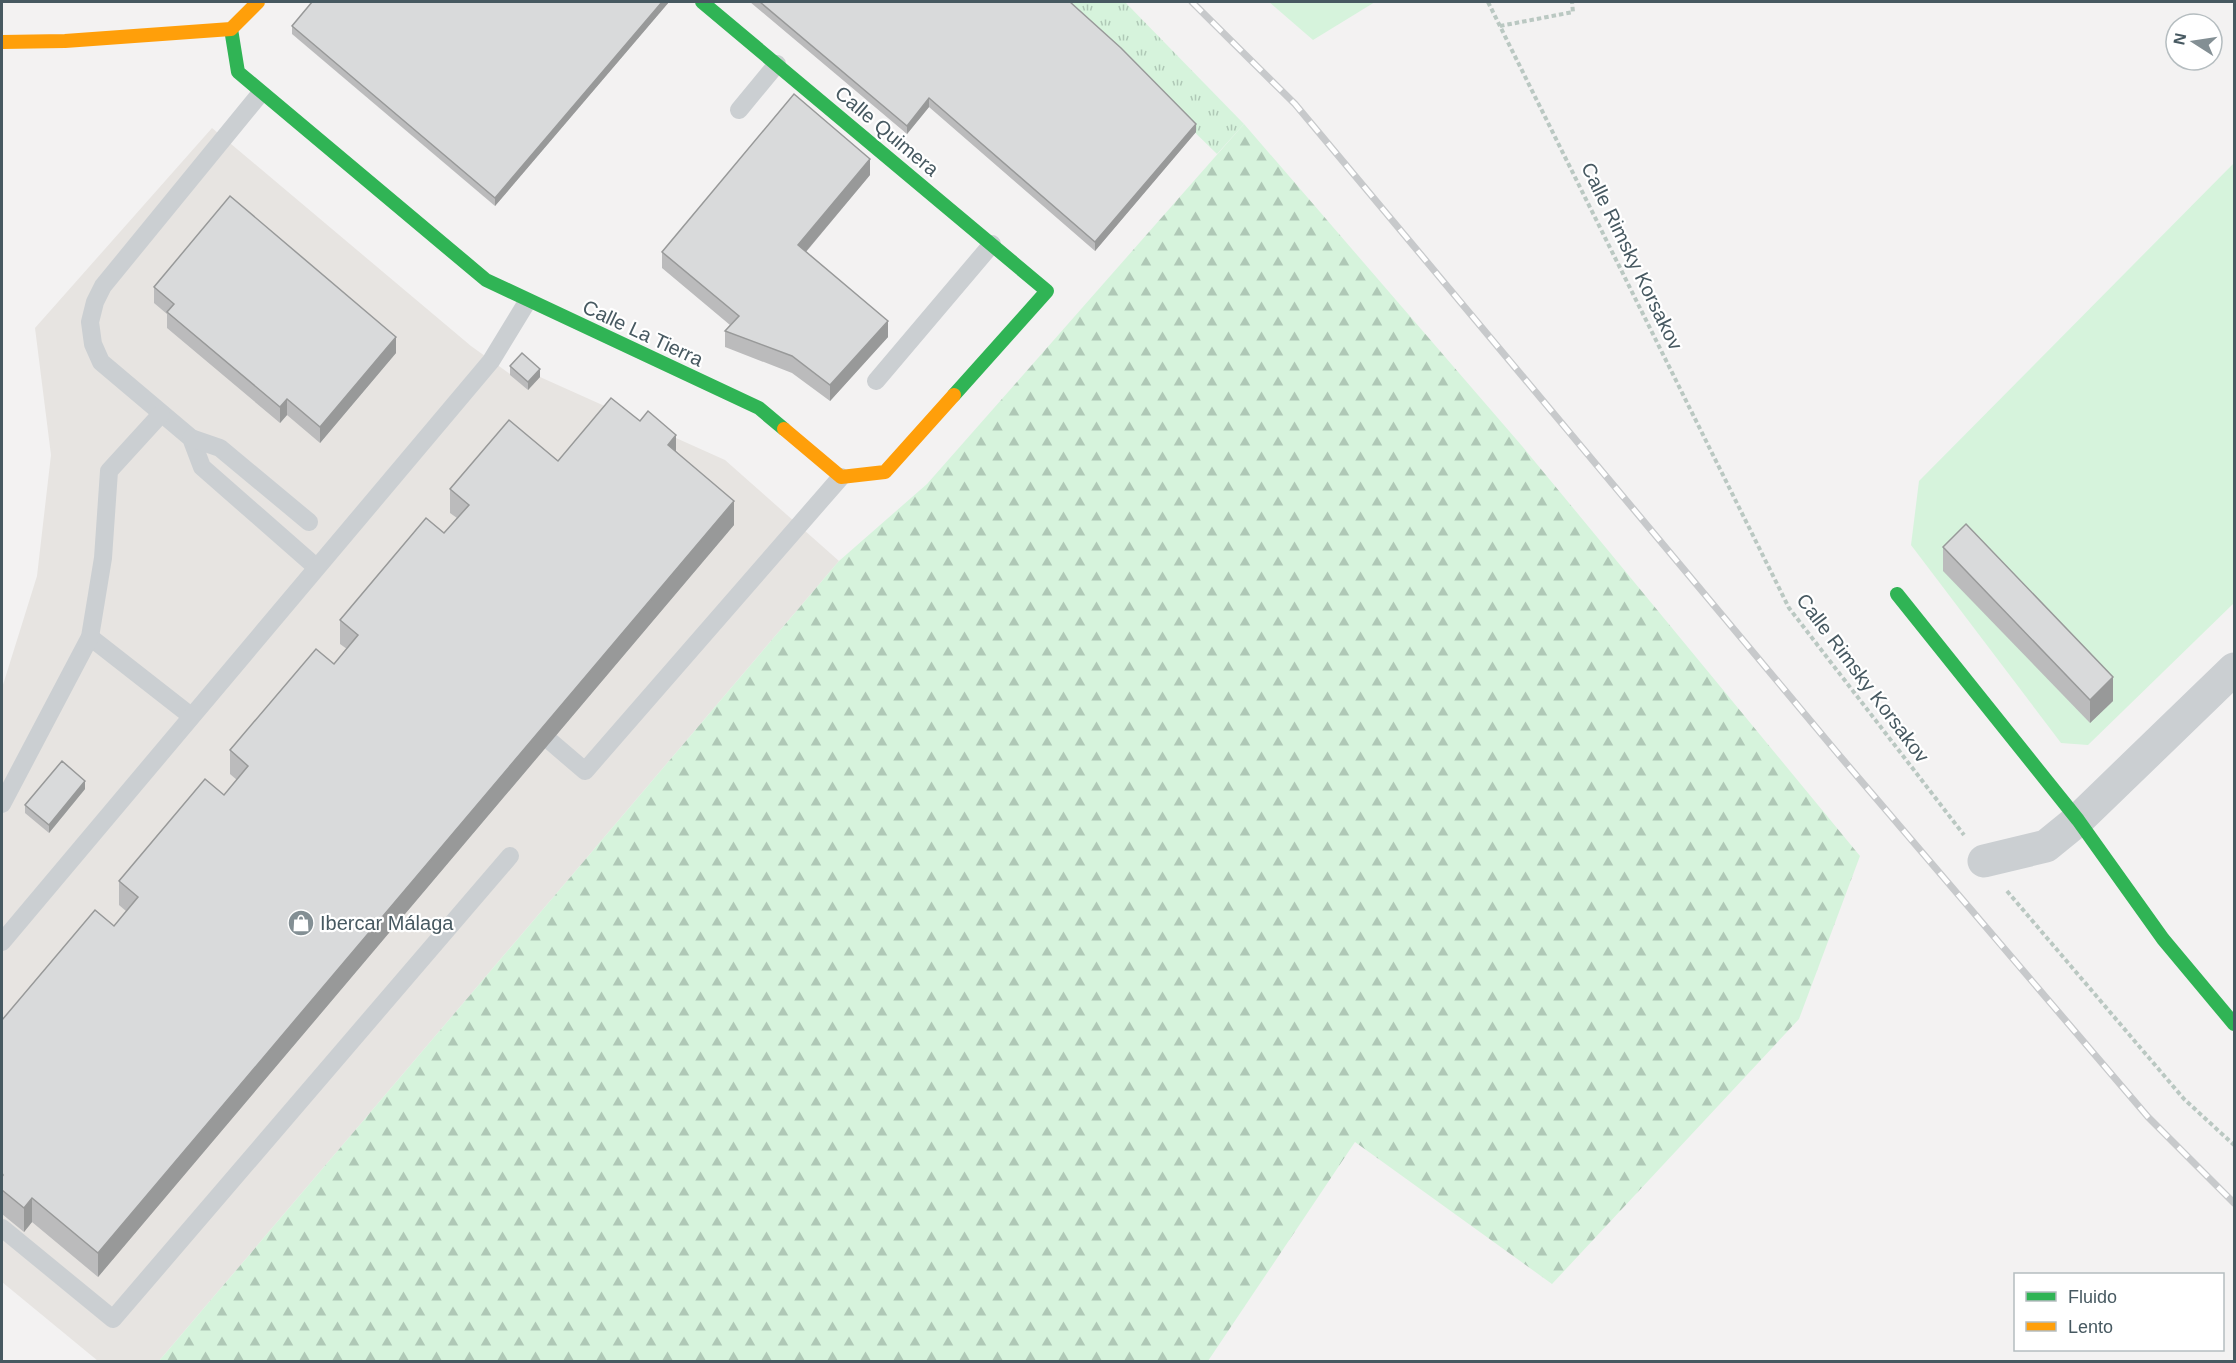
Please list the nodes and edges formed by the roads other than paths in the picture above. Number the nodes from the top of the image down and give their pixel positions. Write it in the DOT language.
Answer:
graph roads {
  1 [pos="258,2"];
  2 [pos="702,2"];
  3 [pos="231,29"];
  4 [pos="2,42"];
  5 [pos="777,64"];
  6 [pos="260,94"];
  7 [pos="739,110"];
  8 [pos="992,244"];
  9 [pos="527,302"];
  10 [pos="876,381"];
  11 [pos="161,414"];
  12 [pos="191,438"];
  13 [pos="841,477"];
  14 [pos="309,522"];
  15 [pos="316,567"];
  16 [pos="1897,594"];
  17 [pos="90,637"];
  18 [pos="2235,669"];
  19 [pos="190,716"];
  20 [pos="550,741"];
  21 [pos="2,804"];
  22 [pos="2078,820"];
  23 [pos="510,856"];
  24 [pos="1984,861"];
  25 [pos="2,942"];
  26 [pos="2235,1024"];
  27 [pos="2,1228"];
  1 -- 3 [label="street"];
  2 -- 5 [label="street, Calle Quimera"];
  3 -- 4 [label="street"];
  3 -- 6 [label="street, Calle La Tierra"];
  5 -- 7 [label="lane"];
  5 -- 8 [label="street, Calle Quimera"];
  6 -- 9 [label="street, Calle La Tierra"];
  6 -- 11 [label="lane"];
  8 -- 10 [label="lane"];
  8 -- 13 [label="street, Calle Quimera"];
  9 -- 13 [label="street, Calle La Tierra"];
  9 -- 15 [label="lane"];
  11 -- 12 [label="lane"];
  11 -- 17 [label="lane"];
  12 -- 14 [label="lane"];
  12 -- 15 [label="lane"];
  13 -- 20 [label="lane"];
  15 -- 19 [label="lane"];
  16 -- 22 [label="street"];
  17 -- 19 [label="lane"];
  17 -- 21 [label="lane"];
  18 -- 22 [label="street"];
  19 -- 25 [label="lane"];
  22 -- 24 [label="street"];
  22 -- 26 [label="street"];
  23 -- 27 [label="lane"];
}
